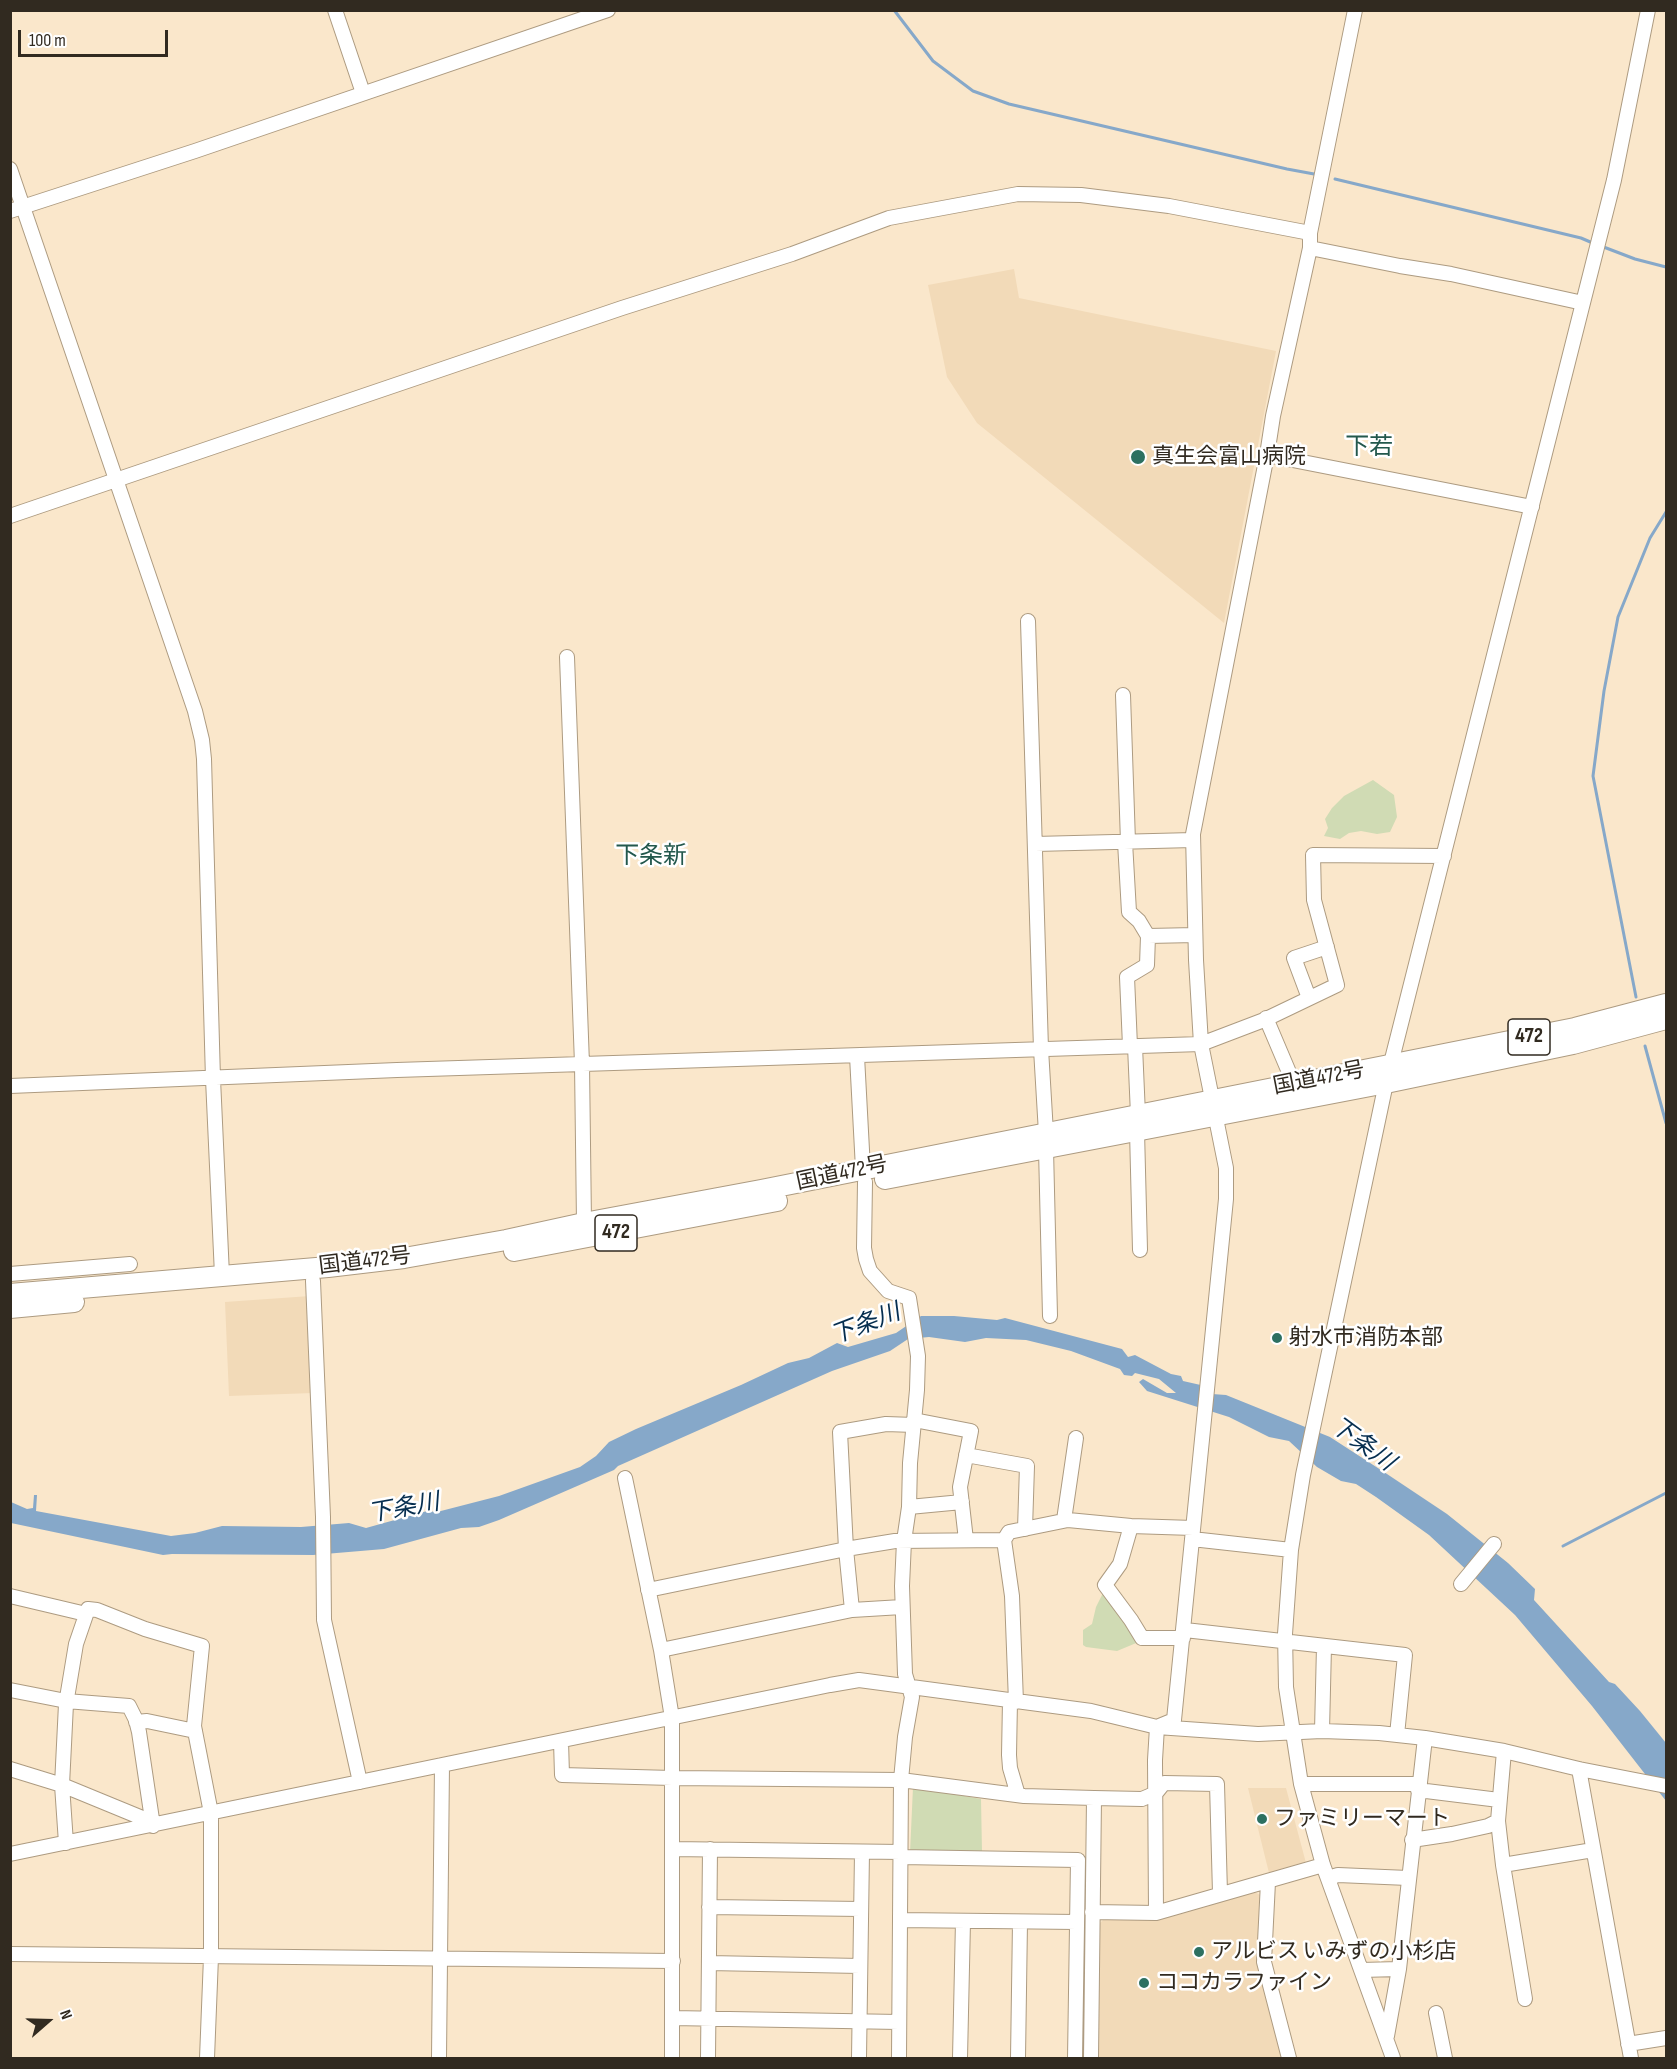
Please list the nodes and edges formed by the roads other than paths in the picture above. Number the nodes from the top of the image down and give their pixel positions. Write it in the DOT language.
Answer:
graph roads {
  1 [pos="335,10"];
  2 [pos="608,10"];
  3 [pos="1355,10"];
  4 [pos="1648,10"];
  5 [pos="363,93"];
  6 [pos="10,169"];
  7 [pos="17,209"];
  8 [pos="1310,241"];
  9 [pos="1583,303"];
  10 [pos="1267,455"];
  11 [pos="116,480"];
  12 [pos="1532,507"];
  13 [pos="10,516"];
  14 [pos="1028,621"];
  15 [pos="567,657"];
  16 [pos="1123,695"];
  17 [pos="1193,840"];
  18 [pos="1126,842"];
  19 [pos="1035,844"];
  20 [pos="1444,856"];
  21 [pos="1195,935"];
  22 [pos="1148,936"];
  23 [pos="1327,947"];
  24 [pos="1309,998"];
  25 [pos="1666,1004"];
  26 [pos="1266,1018"];
  27 [pos="1666,1019"];
  28 [pos="1201,1044"];
  29 [pos="1133,1046"];
  30 [pos="1041,1049"];
  31 [pos="857,1056"];
  32 [pos="582,1064"];
  33 [pos="1388,1074"];
  34 [pos="213,1079"];
  35 [pos="1294,1084"];
  36 [pos="10,1086"];
  37 [pos="1214,1108"];
  38 [pos="1138,1123"];
  39 [pos="1046,1141"];
  40 [pos="864,1176"];
  41 [pos="584,1223"];
  42 [pos="1140,1250"];
  43 [pos="130,1264"];
  44 [pos="10,1274"];
  45 [pos="222,1275"];
  46 [pos="314,1281"];
  47 [pos="10,1294"];
  48 [pos="10,1308"];
  49 [pos="1050,1316"];
  50 [pos="914,1423"];
  51 [pos="1076,1438"];
  52 [pos="966,1455"];
  53 [pos="625,1478"];
  54 [pos="962,1502"];
  55 [pos="909,1507"];
  56 [pos="1064,1520"];
  57 [pos="1131,1526"];
  58 [pos="1025,1529"];
  59 [pos="1192,1533"];
  60 [pos="966,1540"];
  61 [pos="1004,1540"];
  62 [pos="903,1541"];
  63 [pos="1494,1544"];
  64 [pos="846,1548"];
  65 [pos="1291,1550"];
  66 [pos="1462,1583"];
  67 [pos="648,1590"];
  68 [pos="10,1596"];
  69 [pos="902,1607"];
  70 [pos="852,1610"];
  71 [pos="86,1614"];
  72 [pos="1184,1634"];
  73 [pos="1285,1641"];
  74 [pos="1324,1646"];
  75 [pos="661,1650"];
  76 [pos="909,1686"];
  77 [pos="10,1690"];
  78 [pos="66,1701"];
  79 [pos="1013,1701"];
  80 [pos="672,1718"];
  81 [pos="136,1722"];
  82 [pos="1157,1727"];
  83 [pos="195,1731"];
  84 [pos="1322,1731"];
  85 [pos="1292,1733"];
  86 [pos="1397,1735"];
  87 [pos="1425,1738"];
  88 [pos="561,1741"];
  89 [pos="1504,1751"];
  90 [pos="442,1765"];
  91 [pos="10,1769"];
  92 [pos="1579,1769"];
  93 [pos="672,1778"];
  94 [pos="902,1780"];
  95 [pos="360,1782"];
  96 [pos="1301,1784"];
  97 [pos="62,1785"];
  98 [pos="1666,1786"];
  99 [pos="1419,1787"];
  100 [pos="1156,1793"];
  101 [pos="1018,1795"];
  102 [pos="1094,1798"];
  103 [pos="1499,1800"];
  104 [pos="211,1813"];
  105 [pos="1498,1821"];
  106 [pos="153,1824"];
  107 [pos="1412,1840"];
  108 [pos="66,1843"];
  109 [pos="672,1849"];
  110 [pos="710,1849"];
  111 [pos="1593,1850"];
  112 [pos="862,1852"];
  113 [pos="10,1854"];
  114 [pos="901,1855"];
  115 [pos="1323,1865"];
  116 [pos="1503,1865"];
  117 [pos="1328,1878"];
  118 [pos="1408,1878"];
  119 [pos="1268,1881"];
  120 [pos="1220,1893"];
  121 [pos="709,1907"];
  122 [pos="861,1909"];
  123 [pos="1092,1912"];
  124 [pos="1156,1913"];
  125 [pos="900,1920"];
  126 [pos="963,1921"];
  127 [pos="1020,1922"];
  128 [pos="1077,1922"];
  129 [pos="10,1954"];
  130 [pos="211,1957"];
  131 [pos="440,1959"];
  132 [pos="673,1962"];
  133 [pos="709,1963"];
  134 [pos="860,1966"];
  135 [pos="1361,1970"];
  136 [pos="1399,1970"];
  137 [pos="1526,1999"];
  138 [pos="1436,2013"];
  139 [pos="672,2018"];
  140 [pos="708,2019"];
  141 [pos="860,2022"];
  142 [pos="899,2022"];
  143 [pos="1386,2038"];
  144 [pos="1666,2038"];
  145 [pos="1628,2044"];
  146 [pos="207,2058"];
  147 [pos="439,2058"];
  148 [pos="672,2058"];
  149 [pos="708,2058"];
  150 [pos="859,2058"];
  151 [pos="898,2058"];
  152 [pos="960,2058"];
  153 [pos="1018,2058"];
  154 [pos="1075,2058"];
  155 [pos="1091,2058"];
  156 [pos="1289,2058"];
  157 [pos="1394,2058"];
  158 [pos="1444,2058"];
  159 [pos="1631,2058"];
  1 -- 5 [label="street"];
  2 -- 5 [label="street"];
  3 -- 8 [label="street"];
  4 -- 9 [label="street"];
  5 -- 7 [label="street"];
  6 -- 7 [label="street"];
  7 -- 11 [label="street"];
  8 -- 9 [label="street"];
  8 -- 10 [label="street"];
  8 -- 11 [label="street"];
  9 -- 12 [label="street"];
  10 -- 12 [label="street"];
  10 -- 17 [label="street"];
  11 -- 13 [label="street"];
  11 -- 34 [label="street"];
  12 -- 20 [label="street"];
  14 -- 19 [label="street"];
  15 -- 32 [label="street"];
  16 -- 18 [label="street"];
  17 -- 18 [label="street"];
  17 -- 21 [label="street"];
  18 -- 19 [label="street"];
  18 -- 22 [label="street"];
  19 -- 30 [label="street"];
  20 -- 23 [label="street"];
  20 -- 33 [label="street"];
  21 -- 22 [label="street"];
  21 -- 28 [label="street"];
  22 -- 29 [label="street"];
  23 -- 24 [label="street"];
  23 -- 24 [label="street"];
  24 -- 26 [label="street"];
  25 -- 33 [label="highway, 国道472号 / 472"];
  26 -- 28 [label="street"];
  26 -- 35 [label="street"];
  27 -- 33 [label="highway, 国道472号 / 472"];
  28 -- 29 [label="street"];
  28 -- 37 [label="street"];
  29 -- 30 [label="street"];
  29 -- 38 [label="street"];
  30 -- 31 [label="street"];
  30 -- 39 [label="street"];
  31 -- 32 [label="street"];
  31 -- 40 [label="street"];
  32 -- 34 [label="street"];
  32 -- 41 [label="street"];
  33 -- 35 [label="highway, 国道472号 / 472"];
  33 -- 37 [label="highway, 国道472号 / 472"];
  33 -- 65 [label="street"];
  34 -- 36 [label="street"];
  34 -- 45 [label="street"];
  35 -- 37 [label="highway, 国道472号 / 472"];
  37 -- 38 [label="highway, 国道472号 / 472"];
  37 -- 59 [label="street"];
  38 -- 39 [label="highway, 国道472号 / 472"];
  38 -- 42 [label="street"];
  39 -- 40 [label="highway, 国道472号 / 472"];
  39 -- 49 [label="street"];
  40 -- 41 [label="highway, 国道472号 / 472"];
  40 -- 46 [label="highway, 国道472号 / 472"];
  40 -- 50 [label="street"];
  41 -- 45 [label="highway, 国道472号 / 472"];
  43 -- 44 [label="street"];
  45 -- 47 [label="highway, 国道472号 / 472"];
  46 -- 48 [label="highway, 国道472号 / 472"];
  46 -- 95 [label="street"];
  50 -- 52 [label="street"];
  50 -- 55 [label="street"];
  50 -- 64 [label="street"];
  51 -- 56 [label="street"];
  52 -- 54 [label="street"];
  52 -- 58 [label="street"];
  53 -- 67 [label="street"];
  54 -- 55 [label="street"];
  54 -- 60 [label="street"];
  55 -- 62 [label="street"];
  56 -- 57 [label="street"];
  56 -- 58 [label="street"];
  57 -- 59 [label="street"];
  57 -- 72 [label="street"];
  58 -- 61 [label="street"];
  59 -- 65 [label="street"];
  59 -- 72 [label="street"];
  60 -- 61 [label="street"];
  60 -- 62 [label="street"];
  61 -- 79 [label="street"];
  62 -- 64 [label="street"];
  62 -- 69 [label="street"];
  63 -- 66 [label="street"];
  64 -- 67 [label="street"];
  64 -- 70 [label="street"];
  65 -- 73 [label="street"];
  67 -- 75 [label="street"];
  68 -- 71 [label="street"];
  69 -- 70 [label="street"];
  69 -- 76 [label="street"];
  70 -- 75 [label="street"];
  71 -- 78 [label="street"];
  71 -- 83 [label="street"];
  72 -- 73 [label="street"];
  72 -- 82 [label="street"];
  73 -- 74 [label="street"];
  73 -- 85 [label="street"];
  74 -- 84 [label="street"];
  74 -- 86 [label="street"];
  75 -- 80 [label="street"];
  76 -- 79 [label="street"];
  76 -- 80 [label="street"];
  76 -- 94 [label="street"];
  77 -- 78 [label="street"];
  78 -- 81 [label="street"];
  78 -- 97 [label="street"];
  79 -- 82 [label="street"];
  79 -- 101 [label="street"];
  80 -- 88 [label="street"];
  80 -- 93 [label="street"];
  81 -- 83 [label="street"];
  81 -- 106 [label="street"];
  82 -- 85 [label="street"];
  82 -- 100 [label="street"];
  83 -- 104 [label="street"];
  84 -- 85 [label="street"];
  84 -- 86 [label="street"];
  85 -- 96 [label="street"];
  86 -- 87 [label="street"];
  87 -- 89 [label="street"];
  87 -- 99 [label="street"];
  88 -- 90 [label="street"];
  88 -- 93 [label="street"];
  89 -- 92 [label="street"];
  89 -- 103 [label="street"];
  90 -- 95 [label="street"];
  90 -- 131 [label="street"];
  91 -- 97 [label="street"];
  92 -- 98 [label="street"];
  92 -- 111 [label="street"];
  93 -- 94 [label="street"];
  93 -- 109 [label="street"];
  94 -- 101 [label="street"];
  94 -- 114 [label="street"];
  95 -- 104 [label="street"];
  96 -- 99 [label="street"];
  96 -- 115 [label="street"];
  97 -- 106 [label="street"];
  97 -- 108 [label="street"];
  99 -- 103 [label="street"];
  99 -- 107 [label="street"];
  100 -- 102 [label="street"];
  100 -- 120 [label="street"];
  100 -- 124 [label="street"];
  101 -- 102 [label="street"];
  102 -- 123 [label="street"];
  103 -- 105 [label="street"];
  104 -- 106 [label="street"];
  104 -- 130 [label="street"];
  105 -- 107 [label="street"];
  105 -- 116 [label="street"];
  106 -- 108 [label="street"];
  107 -- 118 [label="street"];
  108 -- 113 [label="street"];
  109 -- 110 [label="street"];
  109 -- 132 [label="street"];
  110 -- 112 [label="street"];
  110 -- 121 [label="street"];
  111 -- 116 [label="street"];
  111 -- 145 [label="street"];
  112 -- 114 [label="street"];
  112 -- 122 [label="street"];
  114 -- 125 [label="street"];
  114 -- 128 [label="street"];
  115 -- 117 [label="street"];
  115 -- 119 [label="street"];
  116 -- 137 [label="street"];
  117 -- 118 [label="street"];
  117 -- 135 [label="street"];
  118 -- 136 [label="street"];
  119 -- 120 [label="street"];
  119 -- 156 [label="street"];
  120 -- 124 [label="street"];
  121 -- 122 [label="street"];
  121 -- 133 [label="street"];
  122 -- 134 [label="street"];
  123 -- 124 [label="street"];
  123 -- 155 [label="street"];
  125 -- 126 [label="street"];
  125 -- 142 [label="street"];
  126 -- 127 [label="street"];
  126 -- 152 [label="street"];
  127 -- 128 [label="street"];
  127 -- 153 [label="street"];
  128 -- 154 [label="street"];
  129 -- 130 [label="street"];
  130 -- 131 [label="street"];
  130 -- 146 [label="street"];
  131 -- 132 [label="street"];
  131 -- 147 [label="street"];
  132 -- 139 [label="street"];
  133 -- 134 [label="street"];
  133 -- 140 [label="street"];
  134 -- 141 [label="street"];
  135 -- 136 [label="street"];
  135 -- 143 [label="street"];
  136 -- 143 [label="street"];
  138 -- 158 [label="street"];
  139 -- 140 [label="street"];
  139 -- 148 [label="street"];
  140 -- 141 [label="street"];
  140 -- 149 [label="street"];
  141 -- 142 [label="street"];
  141 -- 150 [label="street"];
  142 -- 151 [label="street"];
  143 -- 157 [label="street"];
  144 -- 145 [label="street"];
  145 -- 159 [label="street"];
}
